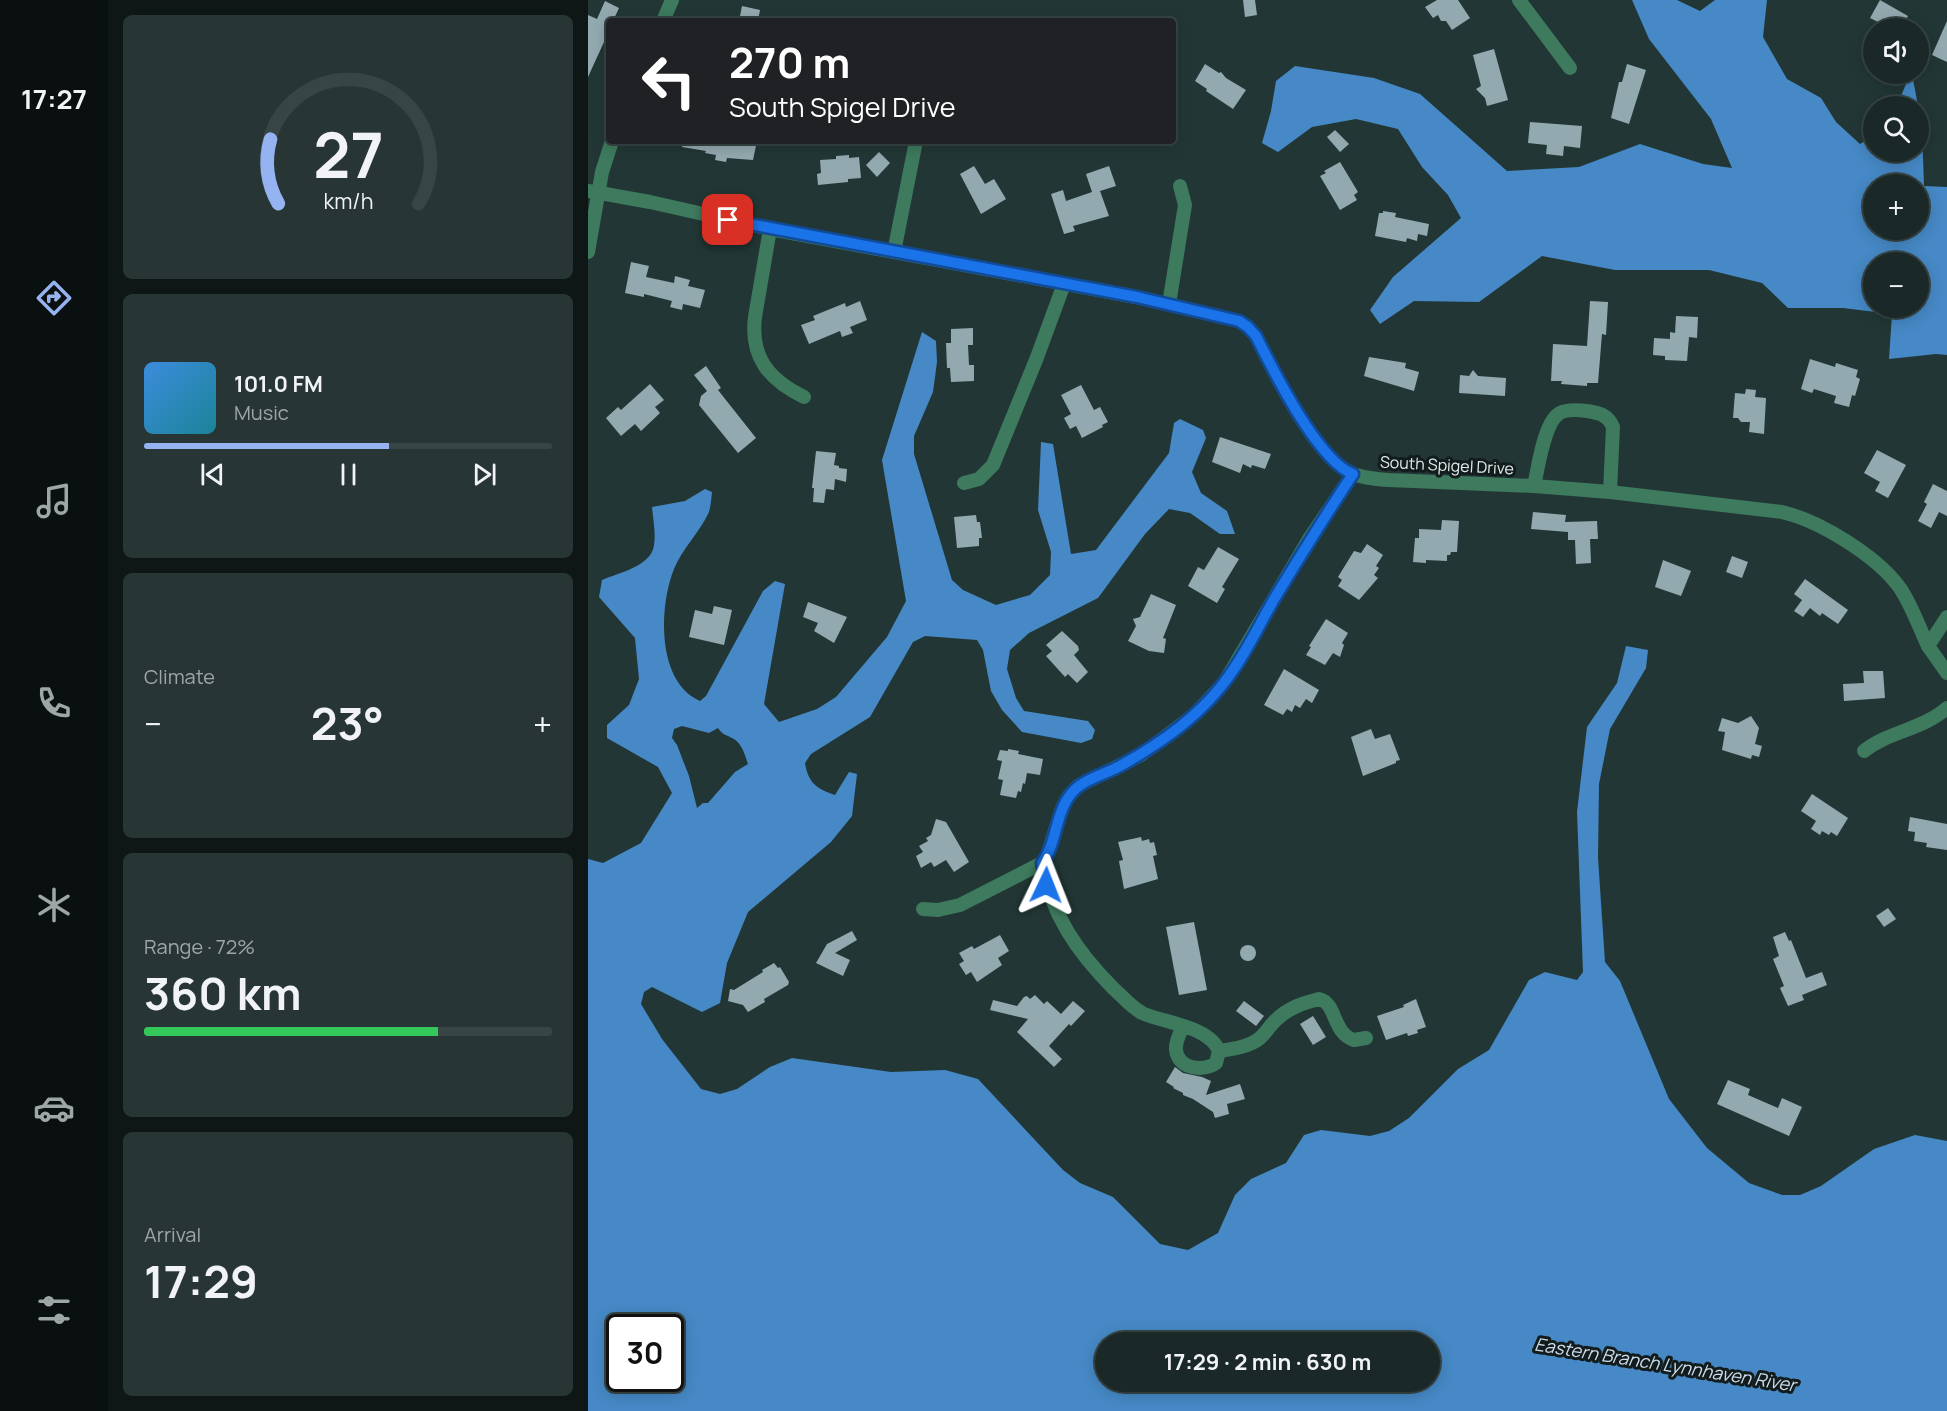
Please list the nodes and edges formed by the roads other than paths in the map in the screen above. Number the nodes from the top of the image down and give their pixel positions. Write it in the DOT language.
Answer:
graph roads {
  1 [pos="672,0"];
  2 [pos="1519,0"];
  3 [pos="664,18"];
  4 [pos="1570,68"];
  5 [pos="611,144"];
  6 [pos="915,144"];
  7 [pos="1180,186"];
  8 [pos="593,192"];
  9 [pos="771,229"];
  10 [pos="588,252"];
  11 [pos="894,252"];
  12 [pos="1064,284"];
  13 [pos="1169,304"];
  14 [pos="804,397"];
  15 [pos="1353,474"];
  16 [pos="964,483"];
  17 [pos="1534,486"];
  18 [pos="1610,492"];
  19 [pos="1947,617"];
  20 [pos="1928,646"];
  21 [pos="1947,673"];
  22 [pos="1947,708"];
  23 [pos="1864,751"];
  24 [pos="1042,863"];
  25 [pos="923,909"];
  26 [pos="1183,1026"];
  27 [pos="1366,1038"];
  28 [pos="1219,1051"];
  1 -- 3 [label="street"];
  2 -- 4 [label="street"];
  5 -- 8 [label="street"];
  6 -- 11 [label="street"];
  7 -- 13 [label="street"];
  8 -- 9 [label="street, South Spigel Drive"];
  8 -- 10 [label="street"];
  9 -- 11 [label="street, South Spigel Drive"];
  9 -- 14 [label="street"];
  11 -- 12 [label="street, South Spigel Drive"];
  12 -- 13 [label="street, South Spigel Drive"];
  12 -- 16 [label="street"];
  13 -- 15 [label="street, South Spigel Drive"];
  15 -- 17 [label="street, South Spigel Drive"];
  15 -- 24 [label="street"];
  17 -- 18 [label="street, South Spigel Drive"];
  17 -- 18 [label="street"];
  18 -- 20 [label="street, South Spigel Drive"];
  19 -- 20 [label="street"];
  20 -- 21 [label="street, South Spigel Drive"];
  22 -- 23 [label="street"];
  24 -- 25 [label="street"];
  24 -- 26 [label="street"];
  26 -- 28 [label="street"];
  26 -- 28 [label="street"];
  27 -- 28 [label="street"];
}
